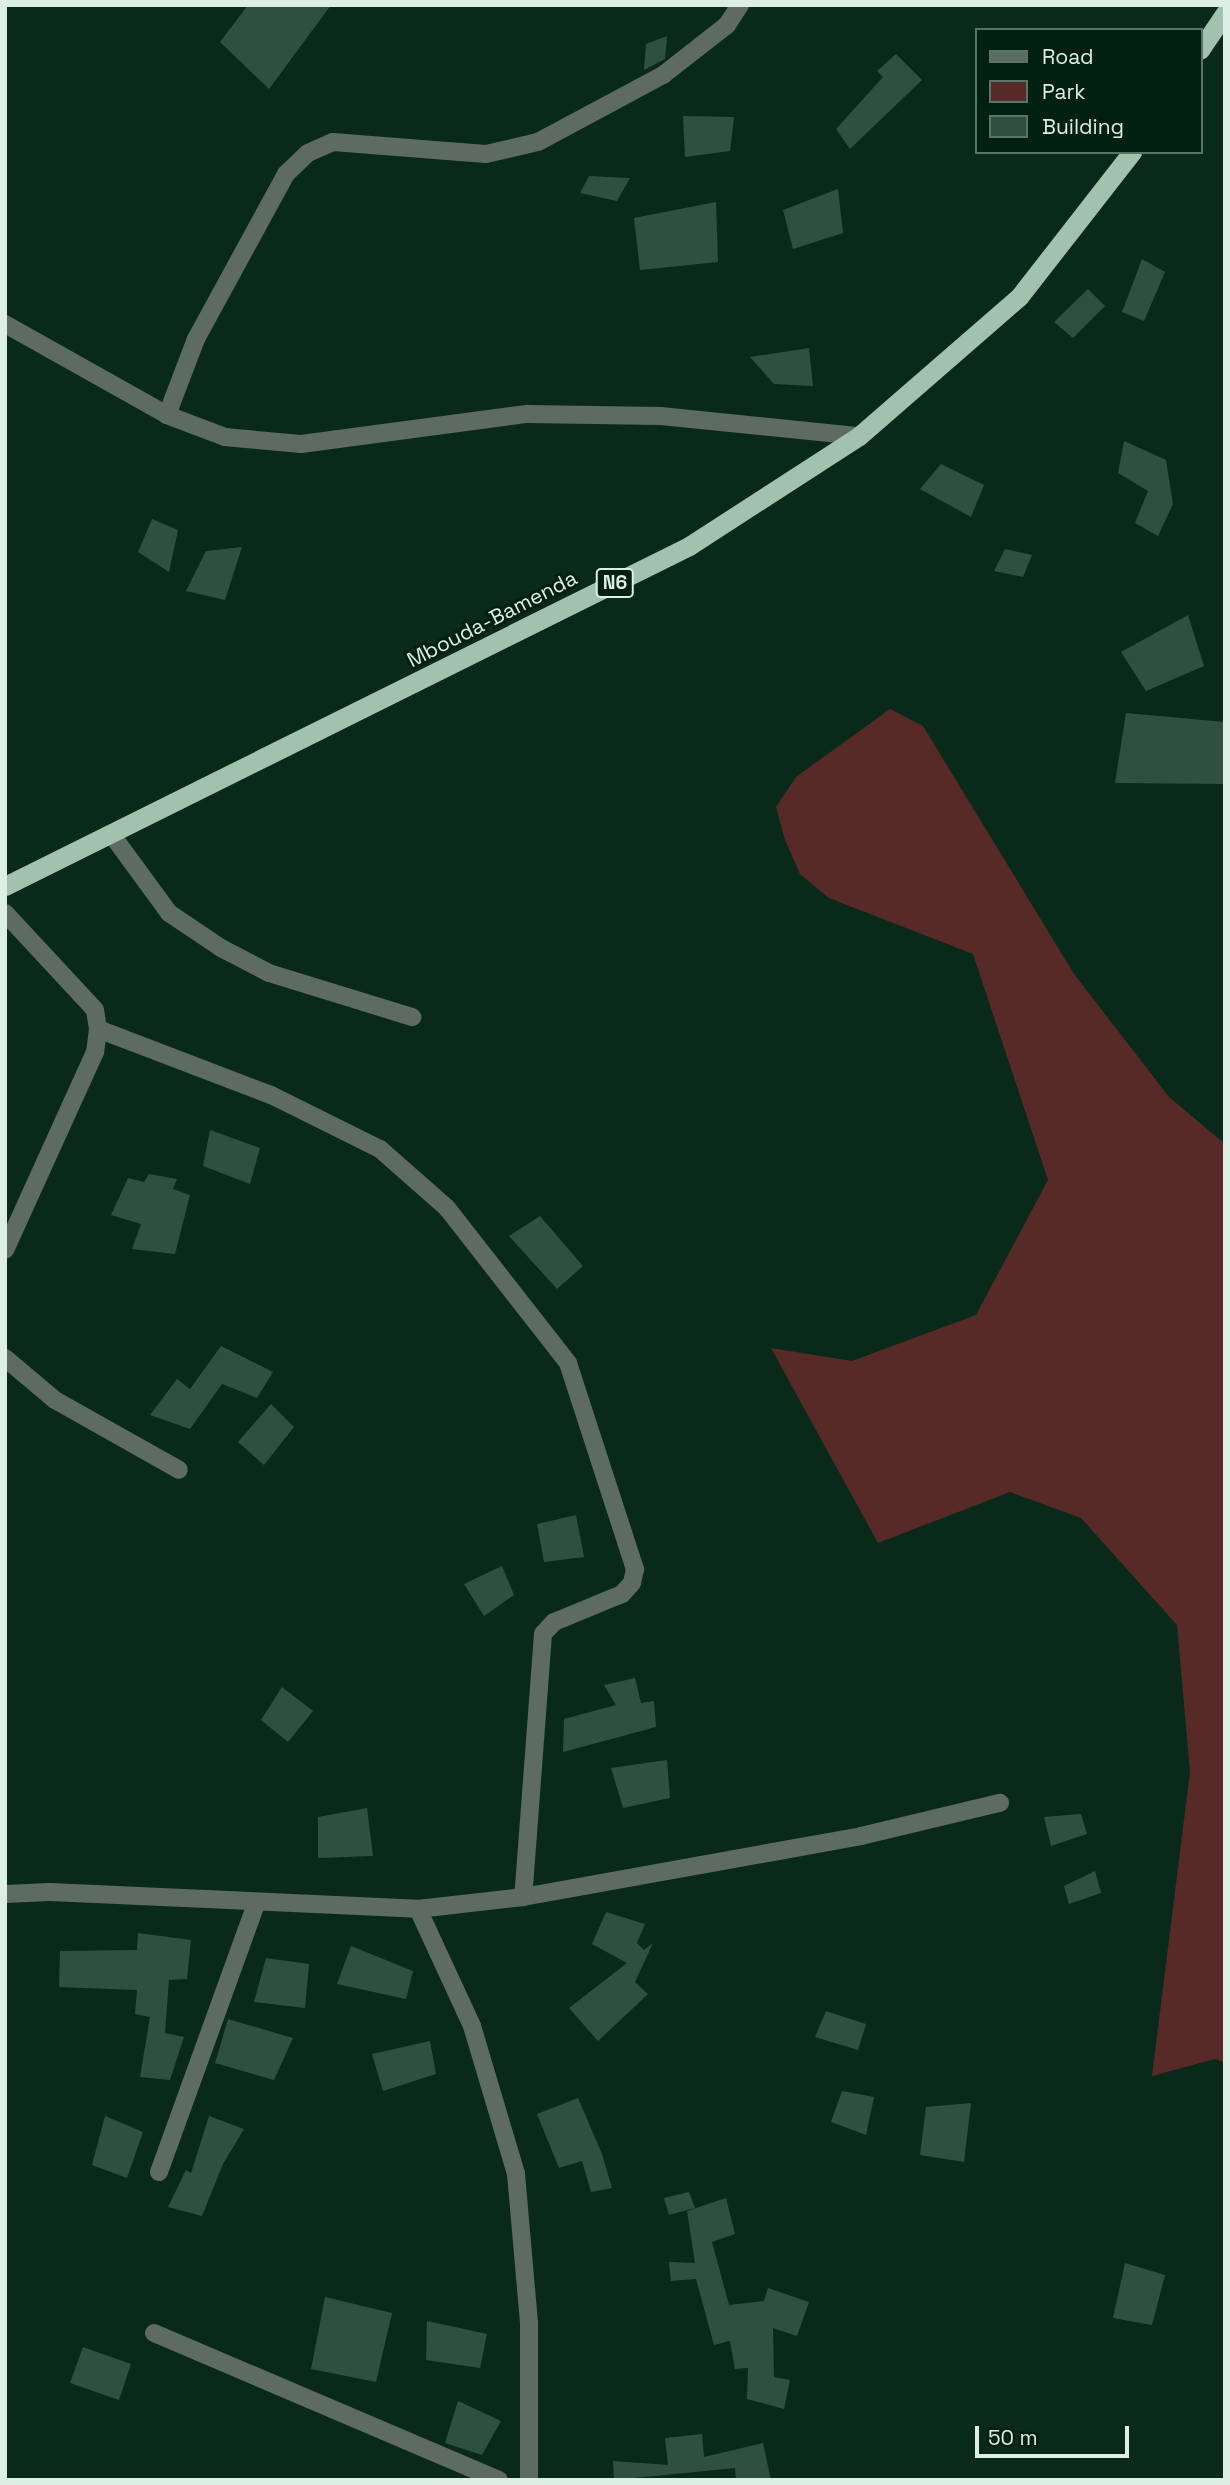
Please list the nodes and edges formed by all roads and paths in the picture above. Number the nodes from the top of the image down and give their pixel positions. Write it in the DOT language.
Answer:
graph roads {
  1 [pos="740,5"];
  2 [pos="1225,13"];
  3 [pos="1202,47"];
  4 [pos="1130,154"];
  5 [pos="5,324"];
  6 [pos="167,415"];
  7 [pos="859,436"];
  8 [pos="112,835"];
  9 [pos="5,886"];
  10 [pos="5,913"];
  11 [pos="412,1017"];
  12 [pos="98,1029"];
  13 [pos="5,1250"];
  14 [pos="5,1359"];
  15 [pos="178,1470"];
  16 [pos="1000,1803"];
  17 [pos="5,1894"];
  18 [pos="523,1897"];
  19 [pos="257,1902"];
  20 [pos="418,1909"];
  21 [pos="159,2172"];
  22 [pos="154,2333"];
  23 [pos="499,2480"];
  24 [pos="529,2480"];
  1 -- 6 [label="street"];
  2 -- 3 [label="highway"];
  4 -- 7 [label="highway, Mbouda-Bamenda / N6"];
  5 -- 6 [label="street"];
  6 -- 7 [label="street"];
  7 -- 8 [label="highway, Mbouda-Bamenda / N6"];
  8 -- 9 [label="highway, Mbouda-Bamenda / N6"];
  8 -- 11 [label="street"];
  10 -- 12 [label="street"];
  12 -- 13 [label="street"];
  12 -- 18 [label="street"];
  14 -- 15 [label="street"];
  16 -- 18 [label="street"];
  17 -- 19 [label="street"];
  18 -- 20 [label="street"];
  19 -- 20 [label="street"];
  19 -- 21 [label="street"];
  20 -- 24 [label="street"];
  22 -- 23 [label="street"];
}
